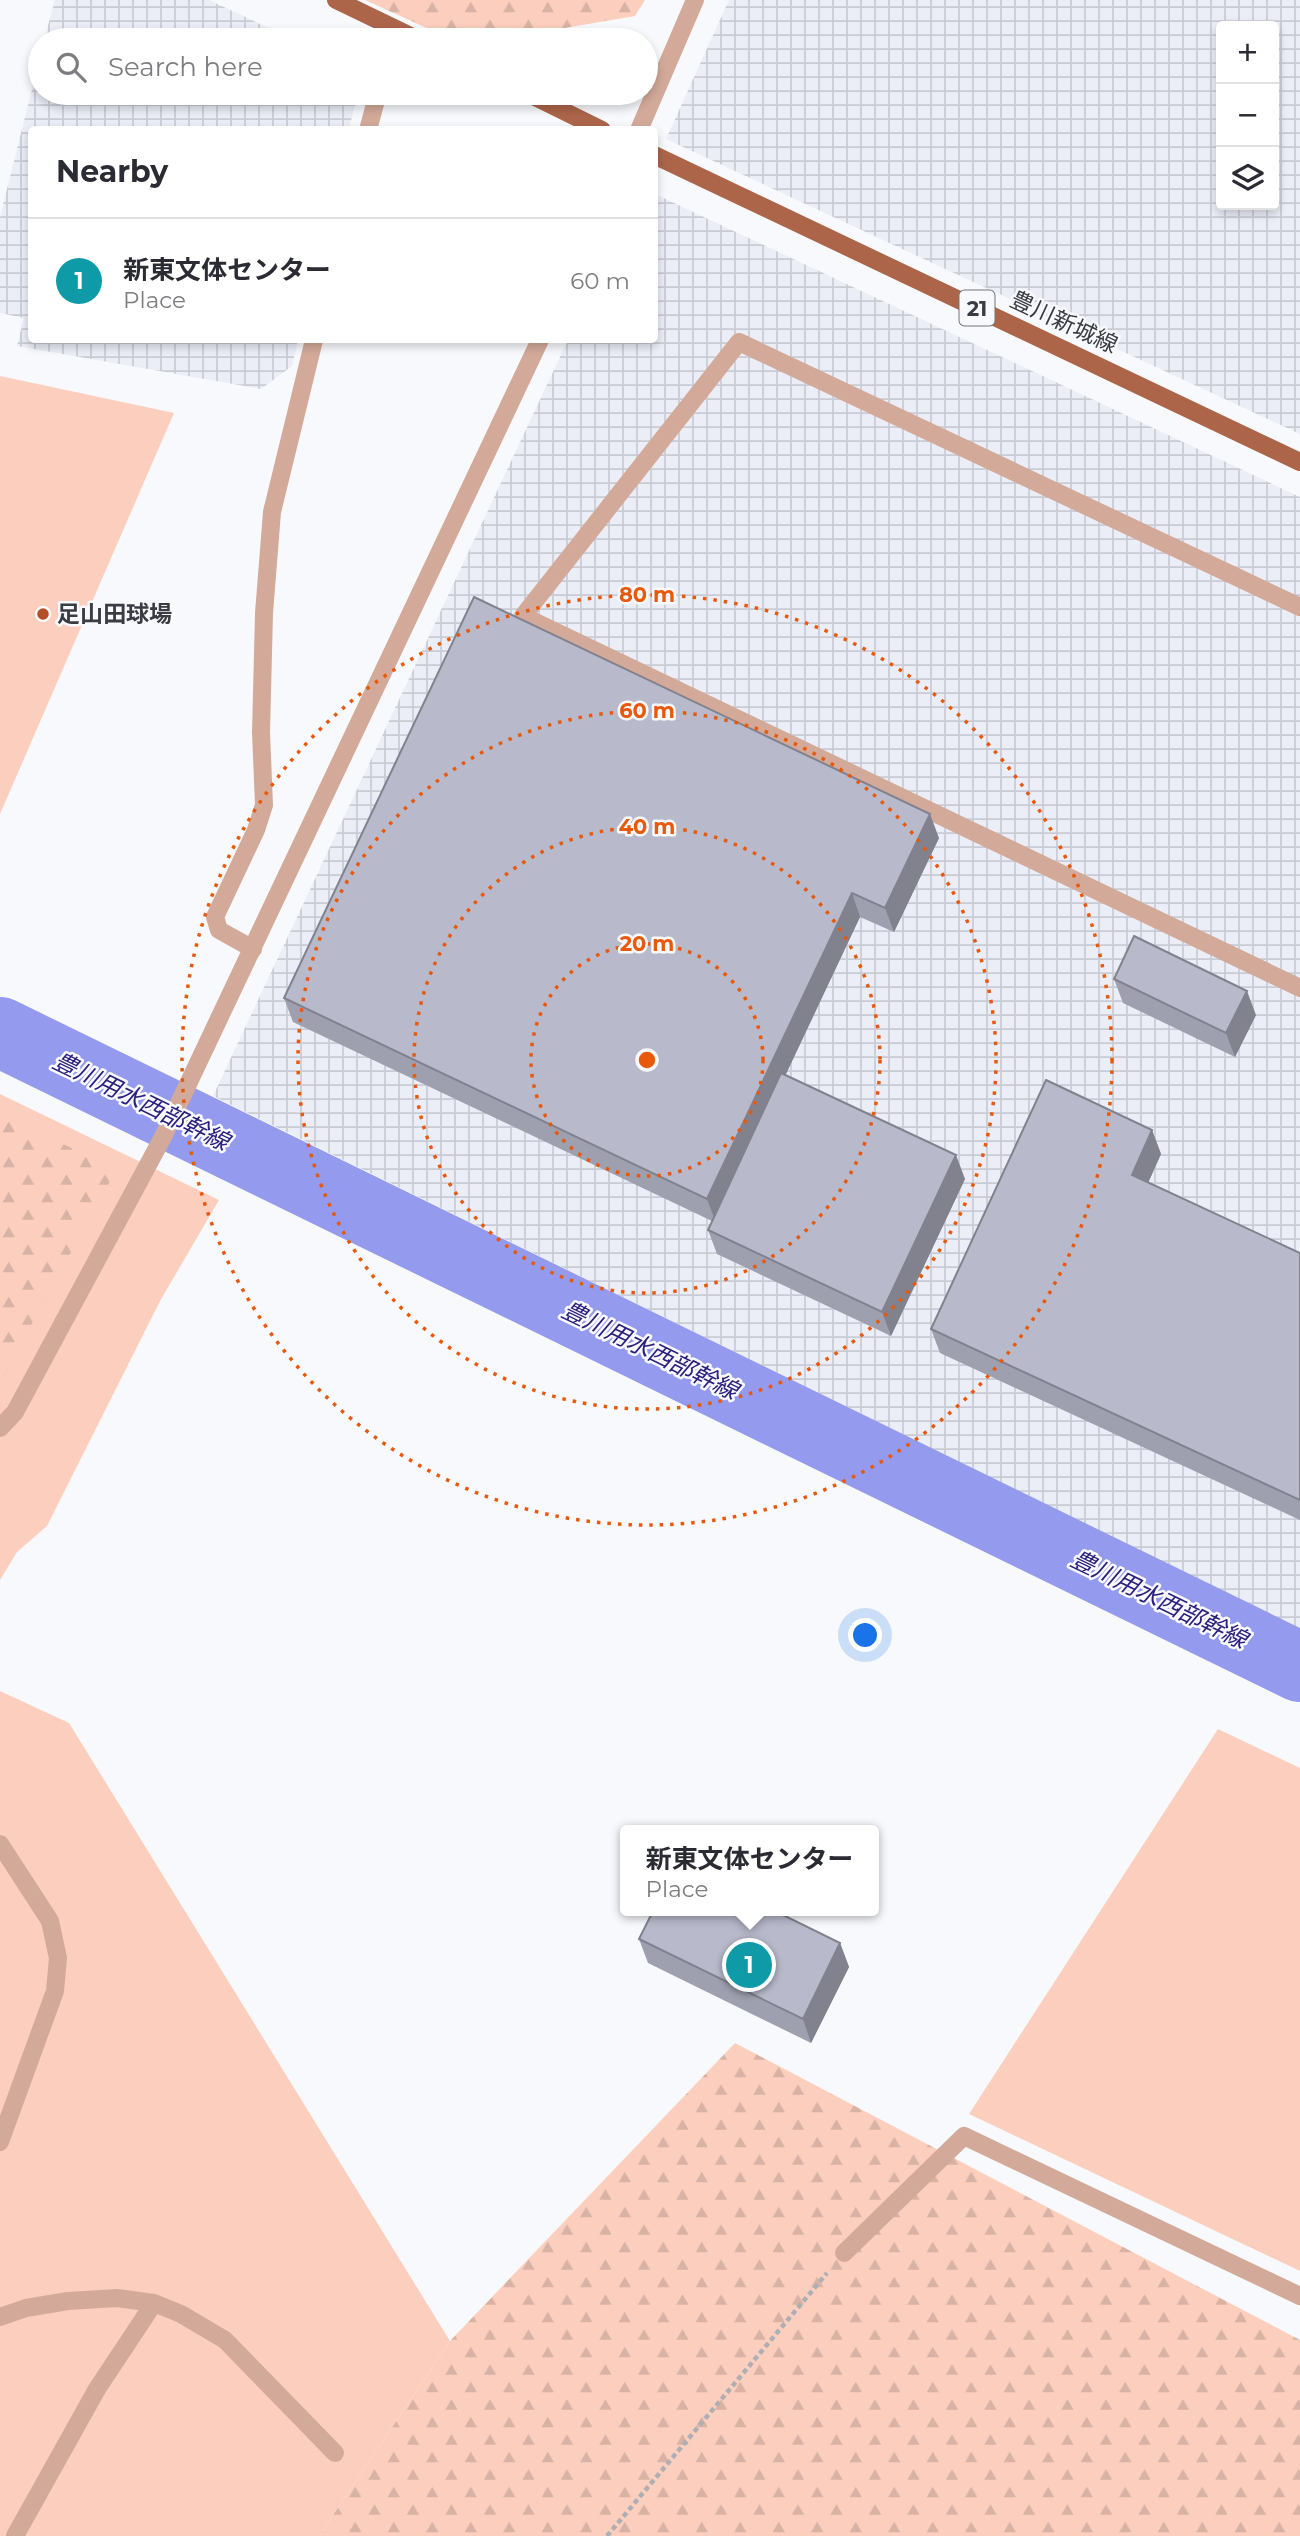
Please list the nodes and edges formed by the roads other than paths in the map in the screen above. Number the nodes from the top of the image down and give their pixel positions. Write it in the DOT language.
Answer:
graph roads {
  1 [pos="335,0"];
  2 [pos="695,0"];
  3 [pos="383,28"];
  4 [pos="658,86"];
  5 [pos="375,105"];
  6 [pos="551,105"];
  7 [pos="650,105"];
  8 [pos="369,126"];
  9 [pos="594,126"];
  10 [pos="641,126"];
  11 [pos="658,157"];
  12 [pos="313,343"];
  13 [pos="539,343"];
  14 [pos="1300,462"];
  15 [pos="1300,607"];
  16 [pos="253,949"];
  17 [pos="1300,988"];
  18 [pos="0,1429"];
  19 [pos="0,1844"];
  20 [pos="0,2142"];
  21 [pos="844,2253"];
  22 [pos="1300,2296"];
  23 [pos="154,2303"];
  24 [pos="0,2317"];
  25 [pos="335,2454"];
  26 [pos="15,2536"];
  1 -- 3 [label="main road"];
  2 -- 4 [label="street"];
  5 -- 8 [label="street"];
  6 -- 9 [label="main road"];
  7 -- 10 [label="street"];
  11 -- 14 [label="main road, 豊川新城線 / 21"];
  12 -- 16 [label="street"];
  13 -- 16 [label="street"];
  15 -- 17 [label="street"];
  16 -- 18 [label="street"];
  19 -- 20 [label="street"];
  21 -- 22 [label="street"];
  23 -- 24 [label="street"];
  23 -- 25 [label="street"];
  23 -- 26 [label="street"];
}
